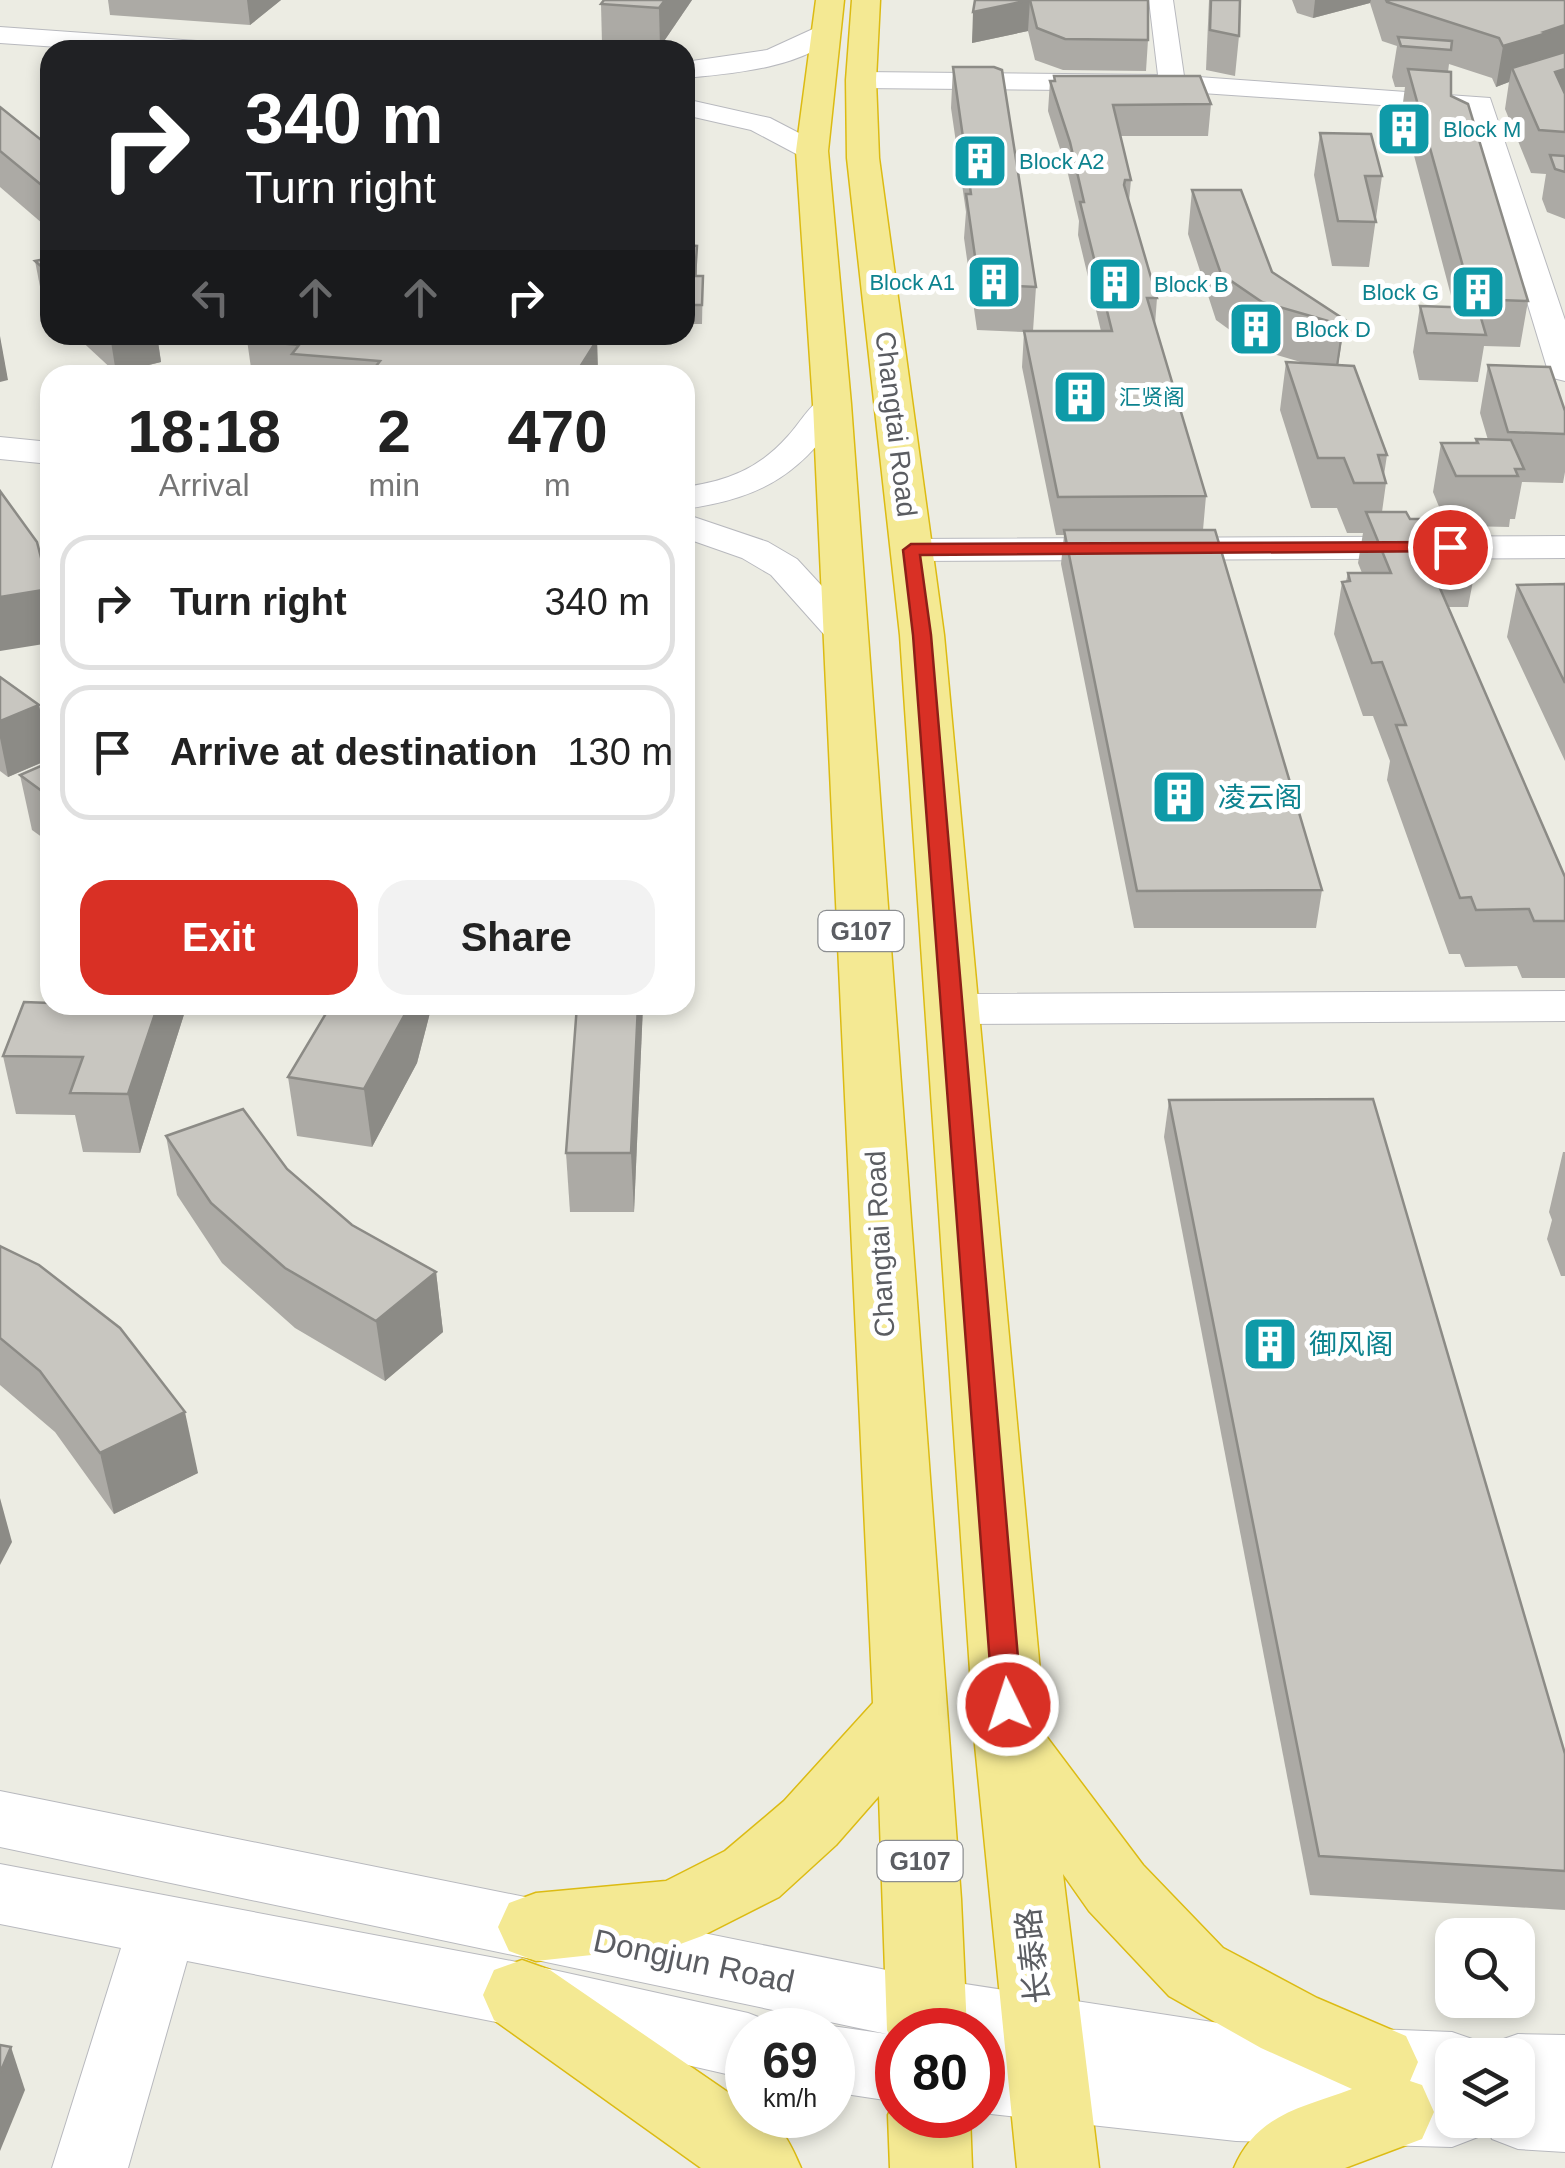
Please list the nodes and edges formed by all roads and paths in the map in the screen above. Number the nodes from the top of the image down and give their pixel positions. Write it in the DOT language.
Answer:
graph roads {
  1 [pos="830,0"];
  2 [pos="866,0"];
  3 [pos="1160,0"];
  4 [pos="826,31"];
  5 [pos="0,35"];
  6 [pos="70,40"];
  7 [pos="0,45"];
  8 [pos="40,48"];
  9 [pos="695,69"];
  10 [pos="861,80"];
  11 [pos="1172,83"];
  12 [pos="1514,93"];
  13 [pos="1480,104"];
  14 [pos="695,109"];
  15 [pos="812,151"];
  16 [pos="1505,184"];
  17 [pos="1545,186"];
  18 [pos="1565,372"];
  19 [pos="832,404"];
  20 [pos="0,448"];
  21 [pos="40,452"];
  22 [pos="695,495"];
  23 [pos="695,529"];
  24 [pos="1565,547"];
  25 [pos="911,550"];
  26 [pos="843,632"];
  27 [pos="1565,1006"];
  28 [pos="953,1023"];
  29 [pos="1565,1033"];
  30 [pos="909,1711"];
  31 [pos="1011,1745"];
  32 [pos="0,1820"];
  33 [pos="0,1894"];
  34 [pos="162,1926"];
  35 [pos="529,1961"];
  36 [pos="918,2008"];
  37 [pos="875,2028"];
  38 [pos="725,2037"];
  39 [pos="1024,2065"];
  40 [pos="1535,2067"];
  41 [pos="1565,2068"];
  42 [pos="1419,2088"];
  43 [pos="1535,2116"];
  44 [pos="1565,2118"];
  45 [pos="929,2138"];
  46 [pos="90,2168"];
  47 [pos="760,2168"];
  48 [pos="930,2168"];
  49 [pos="1058,2168"];
  50 [pos="1275,2168"];
  1 -- 4 [label="highway, Changtai Road / G107"];
  2 -- 10 [label="highway, Changtai Road / G107"];
  3 -- 11 [label="street"];
  4 -- 9 [label="street"];
  4 -- 15 [label="highway, Changtai Road / G107"];
  5 -- 6 [label="street"];
  7 -- 8 [label="street"];
  10 -- 11 [label="street"];
  10 -- 25 [label="highway, Changtai Road / G107"];
  11 -- 13 [label="street"];
  12 -- 13 [label="street"];
  13 -- 16 [label="street"];
  14 -- 15 [label="street"];
  15 -- 19 [label="highway, Changtai Road / G107"];
  16 -- 17 [label="street"];
  16 -- 18 [label="street"];
  19 -- 22 [label="street"];
  19 -- 26 [label="highway, Changtai Road / G107"];
  20 -- 21 [label="street"];
  23 -- 26 [label="street"];
  24 -- 25 [label="street"];
  25 -- 28 [label="highway, Changtai Road / G107"];
  26 -- 30 [label="highway, Changtai Road / G107"];
  27 -- 28 [label="street"];
  28 -- 29 [label="street"];
  28 -- 31 [label="highway, Changtai Road / G107"];
  30 -- 35 [label="highway"];
  30 -- 36 [label="highway, G107"];
  31 -- 39 [label="highway, 长泰路 / G107"];
  31 -- 42 [label="highway"];
  32 -- 35 [label="street, Dongjun Road"];
  33 -- 34 [label="street, Dongjun Road"];
  34 -- 35 [label="street, Dongjun Road"];
  34 -- 46 [label="street"];
  35 -- 37 [label="street, Dongjun Road"];
  35 -- 38 [label="street, Dongjun Road"];
  35 -- 47 [label="highway"];
  39 -- 42 [label="street, Dongjun Road"];
  39 -- 49 [label="highway, 长泰路 / G107"];
  40 -- 41 [label="street"];
  42 -- 50 [label="highway"];
  43 -- 44 [label="street"];
  45 -- 48 [label="highway"];
}
